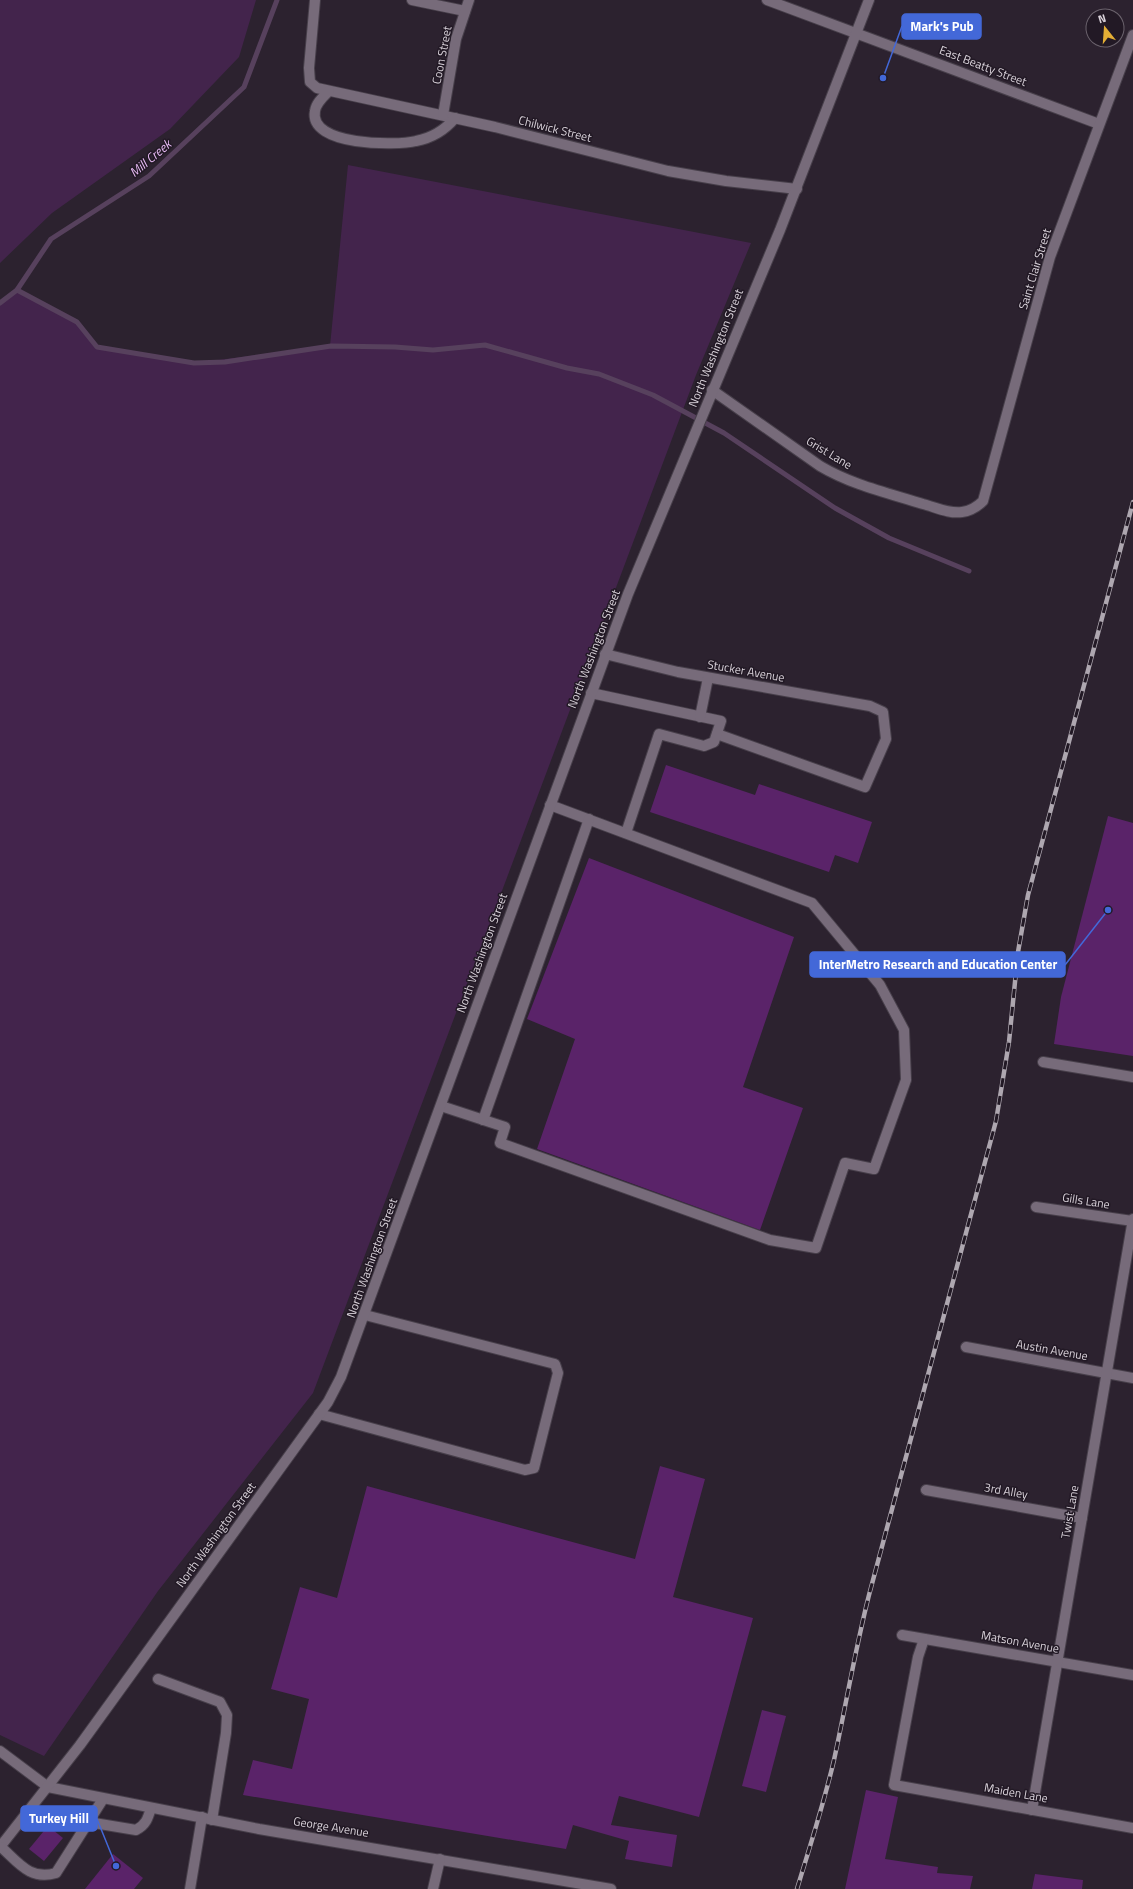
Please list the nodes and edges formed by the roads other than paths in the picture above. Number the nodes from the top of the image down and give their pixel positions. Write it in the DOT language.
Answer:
graph roads {
  1 [pos="315,0"];
  2 [pos="412,0"];
  3 [pos="469,0"];
  4 [pos="768,0"];
  5 [pos="869,0"];
  6 [pos="465,11"];
  7 [pos="857,32"];
  8 [pos="1133,35"];
  9 [pos="329,91"];
  10 [pos="443,115"];
  11 [pos="455,118"];
  12 [pos="1100,124"];
  13 [pos="796,189"];
  14 [pos="712,390"];
  15 [pos="971,510"];
  16 [pos="605,654"];
  17 [pos="708,678"];
  18 [pos="591,693"];
  19 [pos="700,717"];
  20 [pos="717,734"];
  21 [pos="550,805"];
  22 [pos="589,819"];
  23 [pos="626,833"];
  24 [pos="1044,1062"];
  25 [pos="1133,1077"];
  26 [pos="441,1106"];
  27 [pos="483,1120"];
  28 [pos="1036,1207"];
  29 [pos="1133,1220"];
  30 [pos="365,1314"];
  31 [pos="966,1348"];
  32 [pos="1108,1373"];
  33 [pos="1133,1378"];
  34 [pos="319,1414"];
  35 [pos="926,1490"];
  36 [pos="1082,1518"];
  37 [pos="902,1635"];
  38 [pos="924,1639"];
  39 [pos="1057,1662"];
  40 [pos="1133,1675"];
  41 [pos="158,1679"];
  42 [pos="0,1751"];
  43 [pos="48,1787"];
  44 [pos="102,1799"];
  45 [pos="151,1808"];
  46 [pos="1032,1810"];
  47 [pos="202,1817"];
  48 [pos="212,1820"];
  49 [pos="88,1822"];
  50 [pos="1133,1828"];
  51 [pos="0,1847"];
  52 [pos="440,1859"];
  53 [pos="566,1885"];
  54 [pos="190,1889"];
  55 [pos="433,1889"];
  56 [pos="611,1889"];
  1 -- 9 [label="street, Chilwick Street"];
  2 -- 6 [label="street"];
  3 -- 6 [label="street, Coon Street"];
  4 -- 7 [label="street, East Beatty Street"];
  5 -- 7 [label="street, North Washington Street"];
  6 -- 10 [label="street, Coon Street"];
  7 -- 12 [label="street, East Beatty Street"];
  7 -- 13 [label="street, North Washington Street"];
  8 -- 12 [label="street, Saint Clair Street"];
  9 -- 10 [label="street, Chilwick Street"];
  9 -- 11 [label="street"];
  10 -- 11 [label="street, Chilwick Street"];
  11 -- 13 [label="street, Chilwick Street"];
  12 -- 15 [label="street, Saint Clair Street"];
  13 -- 14 [label="street, North Washington Street"];
  14 -- 15 [label="street, Grist Lane"];
  14 -- 16 [label="street, North Washington Street"];
  16 -- 17 [label="street, Stucker Avenue"];
  16 -- 18 [label="street, North Washington Street"];
  17 -- 19 [label="street"];
  17 -- 20 [label="street, Stucker Avenue"];
  18 -- 19 [label="street"];
  18 -- 21 [label="street, North Washington Street"];
  19 -- 20 [label="street"];
  20 -- 23 [label="street"];
  21 -- 22 [label="street"];
  21 -- 26 [label="street, North Washington Street"];
  22 -- 23 [label="street"];
  22 -- 27 [label="street"];
  23 -- 27 [label="street"];
  24 -- 25 [label="street"];
  26 -- 27 [label="street"];
  26 -- 30 [label="street, North Washington Street"];
  28 -- 29 [label="street, Gills Lane"];
  29 -- 32 [label="street, Twist Lane"];
  30 -- 34 [label="street, North Washington Street"];
  30 -- 34 [label="street"];
  31 -- 32 [label="street, Austin Avenue"];
  32 -- 33 [label="street, Austin Avenue"];
  32 -- 36 [label="street, Twist Lane"];
  34 -- 43 [label="street, North Washington Street"];
  35 -- 36 [label="street, 3rd Alley"];
  36 -- 39 [label="street, Twist Lane"];
  37 -- 38 [label="street, Matson Avenue"];
  38 -- 39 [label="street, Matson Avenue"];
  38 -- 46 [label="street, Maiden Lane"];
  39 -- 40 [label="street, Matson Avenue"];
  39 -- 46 [label="street, Twist Lane"];
  41 -- 48 [label="street"];
  42 -- 43 [label="street"];
  43 -- 44 [label="street, George Avenue"];
  43 -- 51 [label="street, North Washington Street"];
  44 -- 45 [label="street, George Avenue"];
  44 -- 49 [label="street"];
  45 -- 47 [label="street, George Avenue"];
  45 -- 49 [label="street"];
  46 -- 50 [label="street, Maiden Lane"];
  47 -- 48 [label="street, George Avenue"];
  47 -- 54 [label="street"];
  48 -- 52 [label="street, George Avenue"];
  49 -- 51 [label="street"];
  52 -- 53 [label="street, George Avenue"];
  52 -- 55 [label="street"];
  53 -- 56 [label="street, George Avenue"];
}
